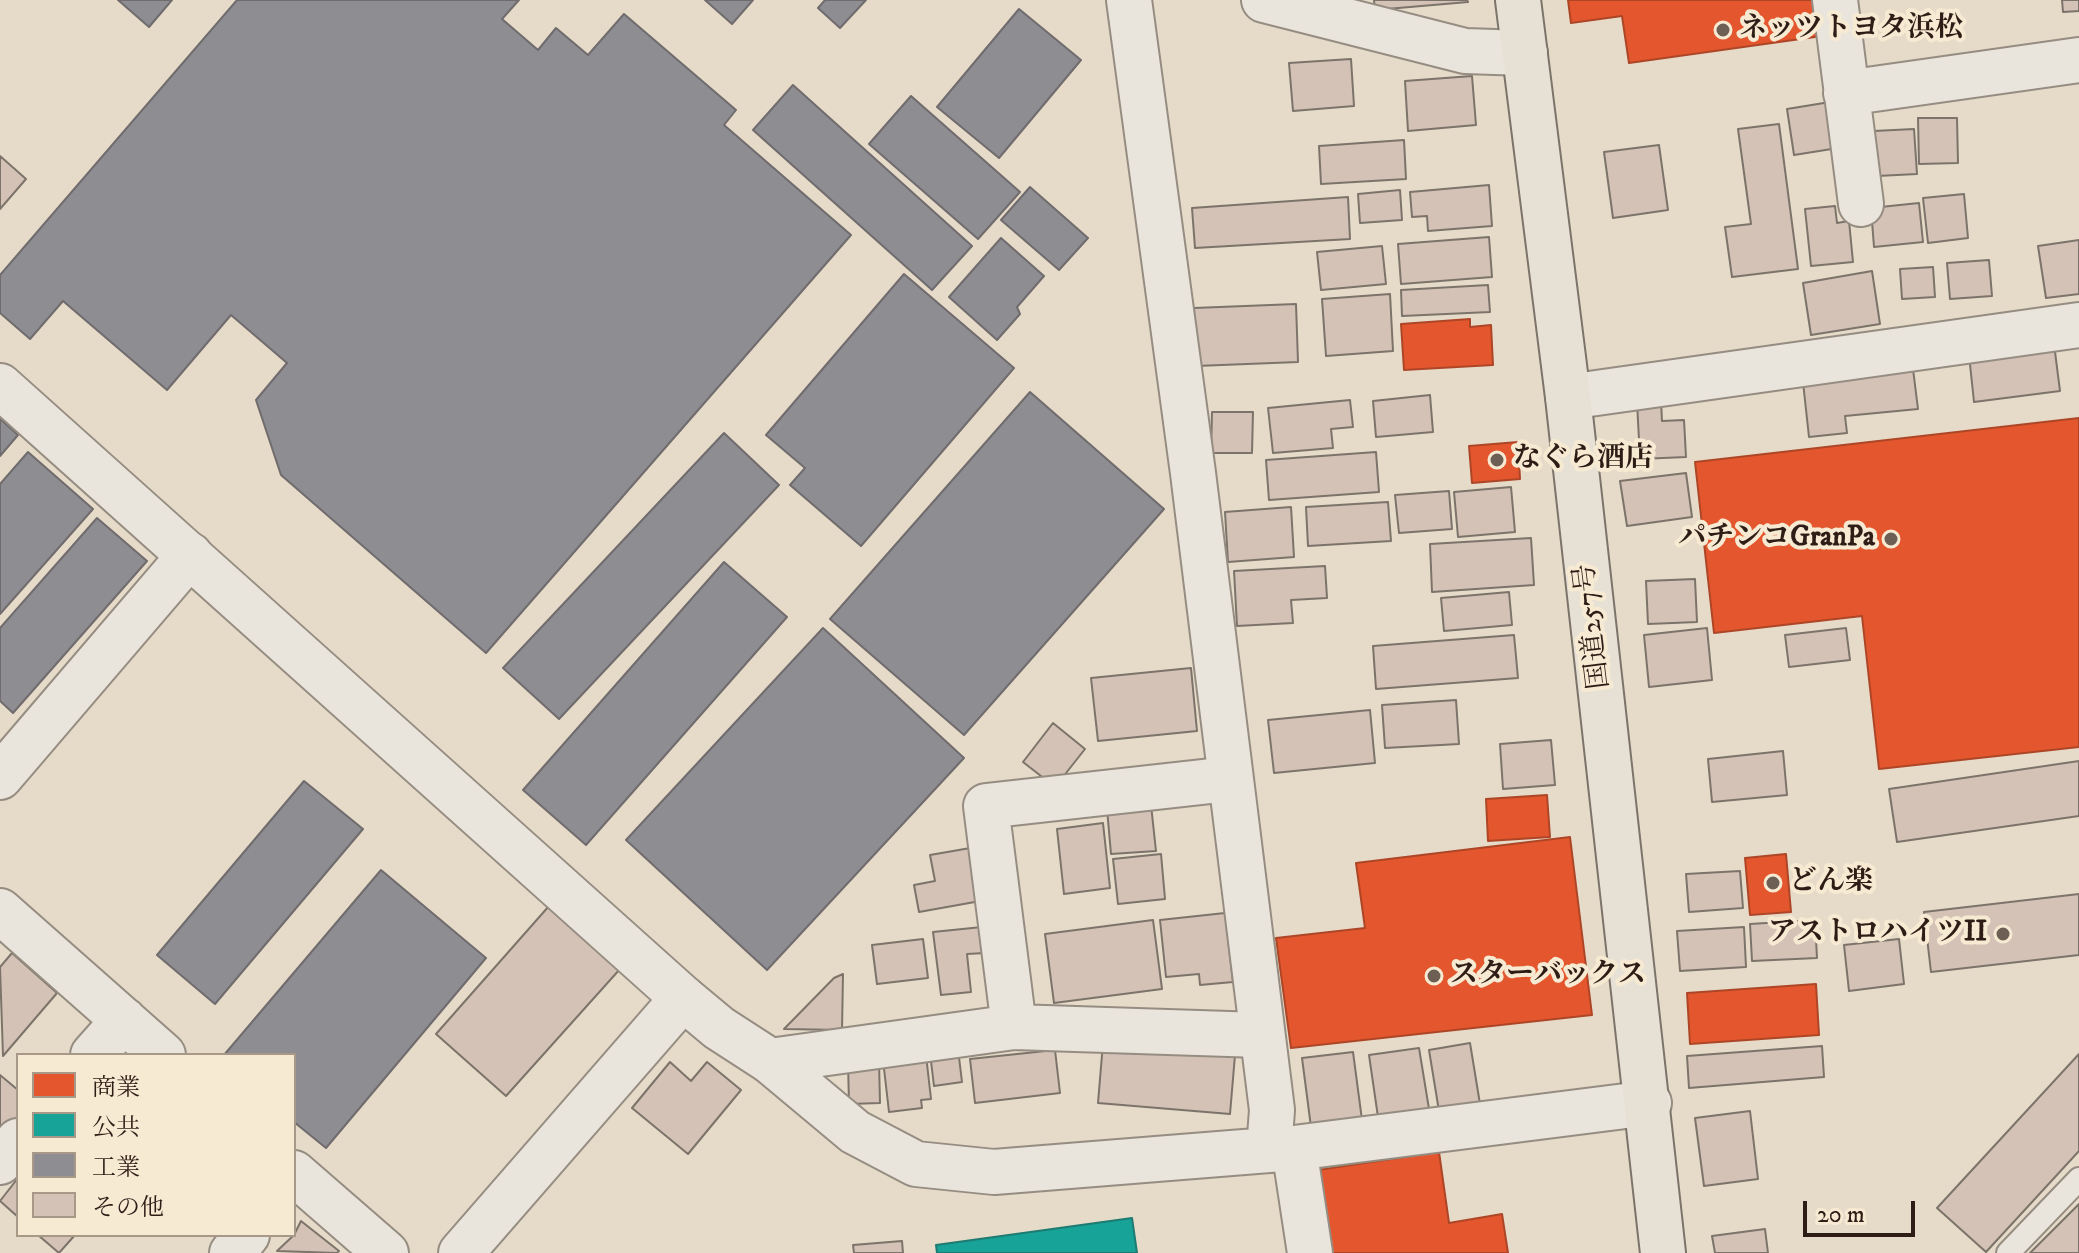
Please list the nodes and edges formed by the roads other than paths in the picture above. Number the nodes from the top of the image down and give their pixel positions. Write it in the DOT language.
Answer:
graph roads {
  1 [pos="1129,0"];
  2 [pos="1264,0"];
  3 [pos="1518,0"];
  4 [pos="1835,0"];
  5 [pos="1525,53"];
  6 [pos="2079,60"];
  7 [pos="1846,93"];
  8 [pos="1861,204"];
  9 [pos="2079,325"];
  10 [pos="0,386"];
  11 [pos="1568,397"];
  12 [pos="190,555"];
  13 [pos="0,777"];
  14 [pos="1229,779"];
  15 [pos="0,911"];
  16 [pos="683,998"];
  17 [pos="124,1020"];
  18 [pos="1014,1027"];
  19 [pos="1260,1035"];
  20 [pos="95,1053"];
  21 [pos="161,1053"];
  22 [pos="770,1061"];
  23 [pos="1649,1103"];
  24 [pos="16,1143"];
  25 [pos="1281,1149"];
  26 [pos="0,1162"];
  27 [pos="296,1178"];
  28 [pos="2079,1179"];
  29 [pos="245,1237"];
  30 [pos="232,1253"];
  31 [pos="386,1253"];
  32 [pos="461,1253"];
  33 [pos="1310,1253"];
  34 [pos="1663,1253"];
  35 [pos="2008,1253"];
  1 -- 14 [label="street"];
  2 -- 5 [label="street"];
  3 -- 5 [label="highway, 国道257号"];
  4 -- 7 [label="street"];
  5 -- 11 [label="highway, 国道257号"];
  6 -- 7 [label="street"];
  7 -- 8 [label="street"];
  9 -- 11 [label="street"];
  10 -- 12 [label="street"];
  11 -- 23 [label="highway, 国道257号"];
  12 -- 13 [label="street"];
  12 -- 16 [label="street"];
  14 -- 18 [label="street"];
  14 -- 19 [label="street"];
  15 -- 17 [label="street"];
  16 -- 22 [label="street"];
  16 -- 32 [label="street"];
  17 -- 20 [label="street"];
  17 -- 21 [label="street"];
  18 -- 19 [label="street"];
  18 -- 22 [label="street"];
  19 -- 25 [label="street"];
  22 -- 25 [label="street"];
  23 -- 25 [label="street"];
  23 -- 34 [label="highway, 国道257号"];
  24 -- 26 [label="street"];
  25 -- 33 [label="street"];
  27 -- 31 [label="street"];
  28 -- 35 [label="lane"];
  29 -- 30 [label="street"];
}
